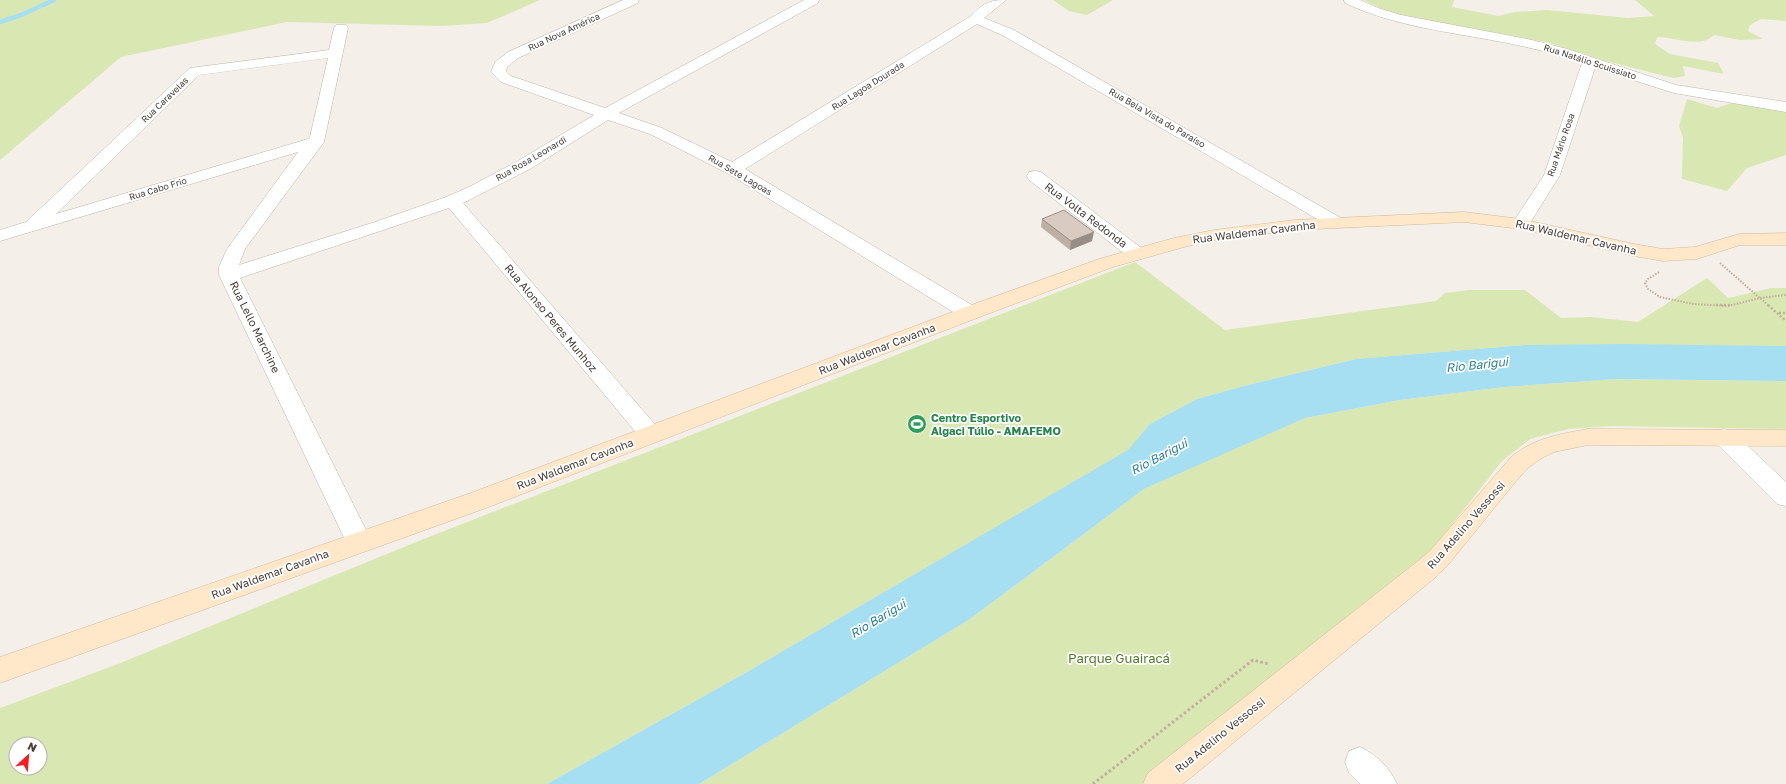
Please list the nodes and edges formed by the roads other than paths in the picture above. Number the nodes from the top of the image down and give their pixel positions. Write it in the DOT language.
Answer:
graph roads {
  1 [pos="633,0"];
  2 [pos="813,0"];
  3 [pos="1000,0"];
  4 [pos="1350,0"];
  5 [pos="976,20"];
  6 [pos="341,28"];
  7 [pos="336,53"];
  8 [pos="1590,61"];
  9 [pos="498,69"];
  10 [pos="1786,107"];
  11 [pos="606,114"];
  12 [pos="316,142"];
  13 [pos="733,169"];
  14 [pos="1035,176"];
  15 [pos="452,201"];
  16 [pos="1335,222"];
  17 [pos="1521,224"];
  18 [pos="33,226"];
  19 [pos="0,236"];
  20 [pos="1786,240"];
  21 [pos="1136,254"];
  22 [pos="230,274"];
  23 [pos="970,313"];
  24 [pos="651,435"];
  25 [pos="1724,437"];
  26 [pos="1786,438"];
  27 [pos="1786,497"];
  28 [pos="359,542"];
  29 [pos="0,670"];
  30 [pos="1360,762"];
  31 [pos="1159,784"];
  32 [pos="1381,784"];
  1 -- 9 [label="street, Rua Nova América"];
  2 -- 11 [label="street, Rua Rosa Leonardi"];
  3 -- 5 [label="street, Rua Lagoa Dourada"];
  4 -- 8 [label="street, Rua Natálio Scuissiato"];
  5 -- 13 [label="street, Rua Lagoa Dourada"];
  5 -- 16 [label="street, Rua Bela Vista do Paraíso"];
  6 -- 7 [label="street, Rua Lello Marchine"];
  7 -- 12 [label="street, Rua Lello Marchine"];
  7 -- 18 [label="street, Rua Caravelas"];
  8 -- 10 [label="street, Rua Natálio Scuissiato"];
  8 -- 17 [label="street, Rua Mário Rosa"];
  9 -- 11 [label="street, Rua Sete Lagoas"];
  11 -- 13 [label="street, Rua Sete Lagoas"];
  11 -- 15 [label="street, Rua Rosa Leonardi"];
  12 -- 18 [label="street, Rua Cabo Frio"];
  12 -- 22 [label="street, Rua Lello Marchine"];
  13 -- 23 [label="street, Rua Sete Lagoas"];
  14 -- 21 [label="street, Rua Volta Redonda"];
  15 -- 22 [label="street, Rua Rosa Leonardi"];
  15 -- 24 [label="street, Rua Alonso Peres Munhoz"];
  16 -- 17 [label="street, Rua Waldemar Cavanha"];
  16 -- 21 [label="street, Rua Waldemar Cavanha"];
  17 -- 20 [label="street, Rua Waldemar Cavanha"];
  18 -- 19 [label="street, Rua Cabo Frio"];
  21 -- 23 [label="street, Rua Waldemar Cavanha"];
  22 -- 28 [label="street, Rua Lello Marchine"];
  23 -- 24 [label="street, Rua Waldemar Cavanha"];
  24 -- 28 [label="street, Rua Waldemar Cavanha"];
  25 -- 26 [label="street, Rua Adelino Vessossi"];
  25 -- 27 [label="street"];
  25 -- 31 [label="street, Rua Adelino Vessossi"];
  28 -- 29 [label="street, Rua Waldemar Cavanha"];
  30 -- 32 [label="street"];
}
